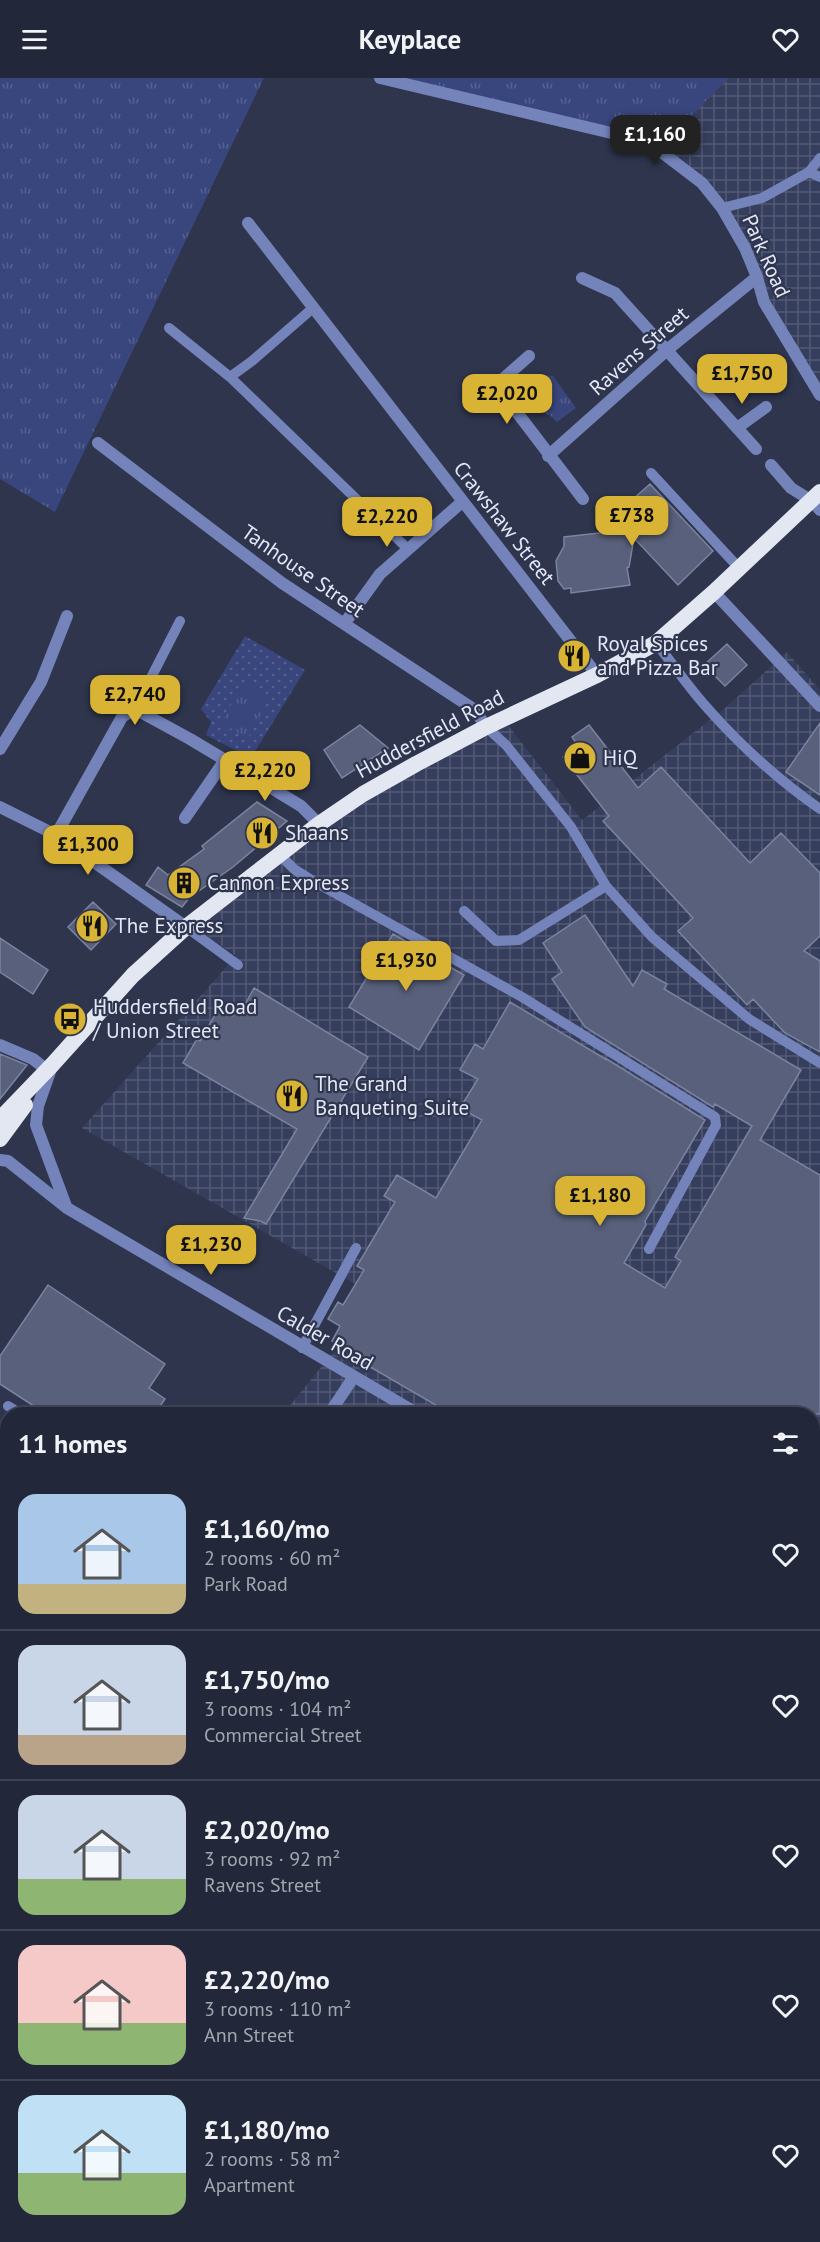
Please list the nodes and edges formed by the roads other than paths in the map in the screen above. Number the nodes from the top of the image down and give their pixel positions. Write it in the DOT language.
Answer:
graph roads {
  1 [pos="380,78"];
  2 [pos="820,158"];
  3 [pos="809,172"];
  4 [pos="820,177"];
  5 [pos="722,208"];
  6 [pos="248,223"];
  7 [pos="757,277"];
  8 [pos="582,278"];
  9 [pos="313,308"];
  10 [pos="169,328"];
  11 [pos="668,350"];
  12 [pos="529,356"];
  13 [pos="230,377"];
  14 [pos="820,395"];
  15 [pos="766,407"];
  16 [pos="737,428"];
  17 [pos="98,443"];
  18 [pos="756,449"];
  19 [pos="548,456"];
  20 [pos="771,465"];
  21 [pos="651,473"];
  22 [pos="583,499"];
  23 [pos="817,501"];
  24 [pos="462,502"];
  25 [pos="408,549"];
  26 [pos="739,568"];
  27 [pos="714,592"];
  28 [pos="67,616"];
  29 [pos="180,621"];
  30 [pos="345,624"];
  31 [pos="656,643"];
  32 [pos="597,675"];
  33 [pos="820,706"];
  34 [pos="135,709"];
  35 [pos="486,727"];
  36 [pos="0,749"];
  37 [pos="225,760"];
  38 [pos="0,807"];
  39 [pos="820,810"];
  40 [pos="185,818"];
  41 [pos="319,824"];
  42 [pos="56,835"];
  43 [pos="280,855"];
  44 [pos="606,886"];
  45 [pos="464,911"];
  46 [pos="186,927"];
  47 [pos="238,965"];
  48 [pos="0,1045"];
  49 [pos="820,1063"];
  50 [pos="50,1067"];
  51 [pos="0,1119"];
  52 [pos="0,1139"];
  53 [pos="0,1160"];
  54 [pos="67,1208"];
  55 [pos="356,1248"];
  56 [pos="649,1248"];
  57 [pos="302,1348"];
  58 [pos="353,1378"];
  59 [pos="334,1407"];
  60 [pos="405,1407"];
  1 -- 5 [label="street, Park Road"];
  2 -- 3 [label="lane"];
  3 -- 4 [label="lane"];
  3 -- 5 [label="lane"];
  5 -- 7 [label="street, Park Road"];
  6 -- 9 [label="street, Crawshaw Street"];
  7 -- 11 [label="street, Ravens Street"];
  7 -- 14 [label="street, Park Road"];
  8 -- 11 [label="street"];
  9 -- 13 [label="lane"];
  9 -- 24 [label="street, Crawshaw Street"];
  10 -- 13 [label="lane"];
  11 -- 16 [label="street"];
  11 -- 19 [label="street, Ravens Street"];
  12 -- 19 [label="street"];
  13 -- 25 [label="lane"];
  15 -- 16 [label="street"];
  16 -- 18 [label="street"];
  17 -- 30 [label="street, Tanhouse Street"];
  19 -- 22 [label="street"];
  20 -- 23 [label="street"];
  21 -- 26 [label="lane"];
  23 -- 26 [label="highway, Huddersfield Road"];
  24 -- 25 [label="street"];
  24 -- 32 [label="street, Crawshaw Street"];
  25 -- 30 [label="street"];
  26 -- 27 [label="highway, Huddersfield Road"];
  27 -- 31 [label="highway, Huddersfield Road"];
  27 -- 33 [label="street"];
  28 -- 36 [label="street"];
  29 -- 34 [label="lane"];
  30 -- 35 [label="street, Tanhouse Street"];
  31 -- 32 [label="highway, Huddersfield Road"];
  31 -- 39 [label="lane"];
  32 -- 35 [label="highway, Huddersfield Road"];
  34 -- 37 [label="street"];
  34 -- 42 [label="street"];
  35 -- 41 [label="highway, Huddersfield Road"];
  35 -- 44 [label="lane"];
  37 -- 40 [label="street"];
  37 -- 41 [label="street"];
  38 -- 42 [label="street"];
  41 -- 43 [label="highway, Huddersfield Road"];
  42 -- 46 [label="street"];
  43 -- 46 [label="highway, Huddersfield Road"];
  43 -- 56 [label="lane"];
  44 -- 45 [label="lane"];
  44 -- 49 [label="lane"];
  46 -- 47 [label="lane"];
  46 -- 50 [label="highway, Huddersfield Road"];
  48 -- 50 [label="street"];
  50 -- 51 [label="highway, Huddersfield Road"];
  50 -- 52 [label="highway, Huddersfield Road"];
  50 -- 54 [label="street"];
  53 -- 54 [label="street, Calder Road"];
  54 -- 57 [label="street, Calder Road"];
  55 -- 57 [label="lane"];
  57 -- 58 [label="street, Calder Road"];
  58 -- 59 [label="street"];
  58 -- 60 [label="street, Calder Road"];
}
